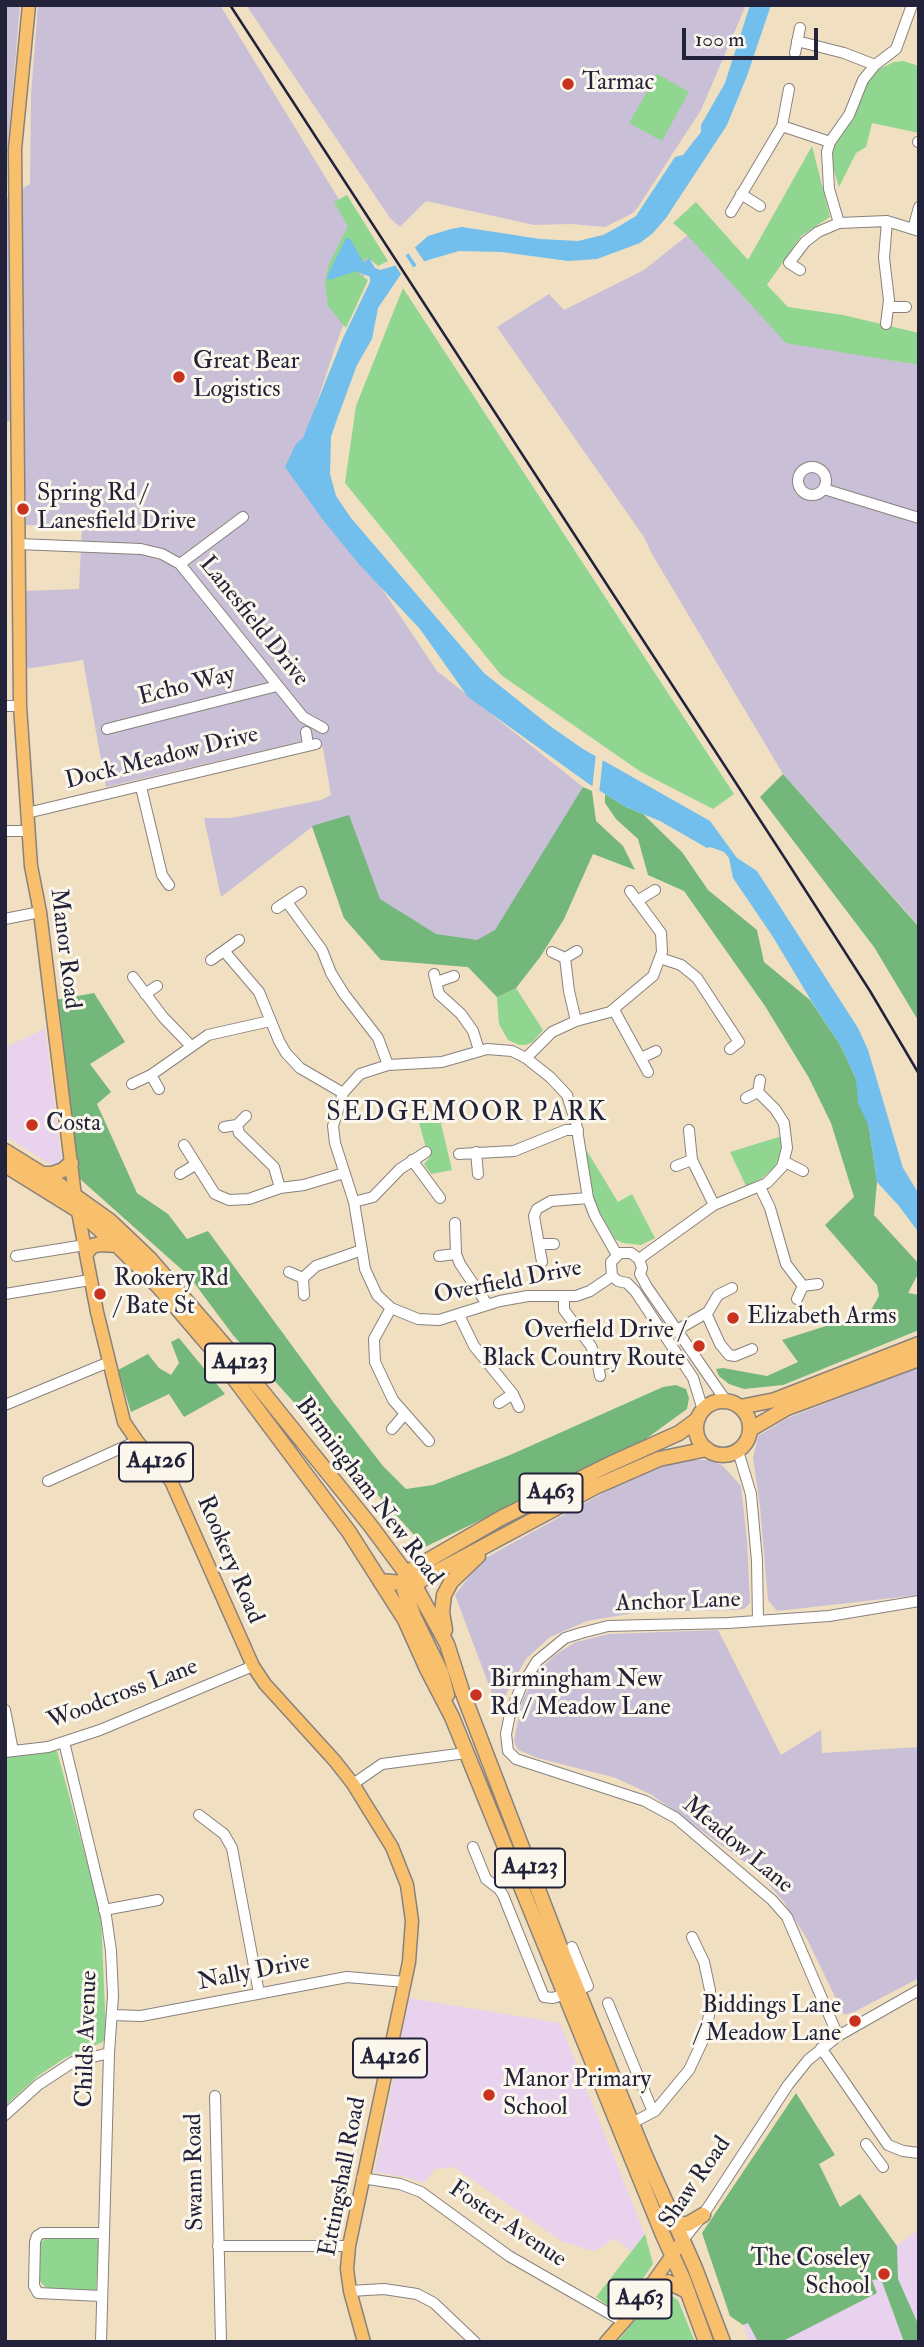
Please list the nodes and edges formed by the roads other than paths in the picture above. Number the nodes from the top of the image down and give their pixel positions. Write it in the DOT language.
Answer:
graph roads {
  1 [pos="29,5"];
  2 [pos="912,5"];
  3 [pos="800,28"];
  4 [pos="797,41"];
  5 [pos="795,52"];
  6 [pos="875,65"];
  7 [pos="789,89"];
  8 [pos="782,126"];
  9 [pos="830,142"];
  10 [pos="741,194"];
  11 [pos="760,206"];
  12 [pos="919,207"];
  13 [pos="731,212"];
  14 [pos="887,221"];
  15 [pos="839,223"];
  16 [pos="916,230"];
  17 [pos="800,270"];
  18 [pos="889,307"];
  19 [pos="906,307"];
  20 [pos="886,324"];
  21 [pos="824,489"];
  22 [pos="243,517"];
  23 [pos="919,518"];
  24 [pos="18,544"];
  25 [pos="180,564"];
  26 [pos="277,686"];
  27 [pos="5,706"];
  28 [pos="20,706"];
  29 [pos="323,728"];
  30 [pos="107,729"];
  31 [pos="306,732"];
  32 [pos="141,787"];
  33 [pos="26,813"];
  34 [pos="5,831"];
  35 [pos="27,831"];
  36 [pos="169,885"];
  37 [pos="655,890"];
  38 [pos="630,891"];
  39 [pos="301,892"];
  40 [pos="637,901"];
  41 [pos="287,902"];
  42 [pos="277,908"];
  43 [pos="40,912"];
  44 [pos="5,919"];
  45 [pos="239,940"];
  46 [pos="224,951"];
  47 [pos="577,951"];
  48 [pos="552,952"];
  49 [pos="565,958"];
  50 [pos="660,958"];
  51 [pos="211,960"];
  52 [pos="454,976"];
  53 [pos="133,977"];
  54 [pos="157,986"];
  55 [pos="145,994"];
  56 [pos="614,1010"];
  57 [pos="270,1021"];
  58 [pos="576,1021"];
  59 [pos="191,1046"];
  60 [pos="730,1049"];
  61 [pos="479,1050"];
  62 [pos="656,1051"];
  63 [pos="526,1058"];
  64 [pos="641,1058"];
  65 [pos="388,1065"];
  66 [pos="648,1072"];
  67 [pos="151,1075"];
  68 [pos="760,1080"];
  69 [pos="132,1084"];
  70 [pos="159,1089"];
  71 [pos="758,1092"];
  72 [pos="343,1093"];
  73 [pos="746,1098"];
  74 [pos="246,1116"];
  75 [pos="237,1125"];
  76 [pos="224,1127"];
  77 [pos="578,1130"];
  78 [pos="689,1130"];
  79 [pos="184,1145"];
  80 [pos="5,1151"];
  81 [pos="426,1152"];
  82 [pos="476,1152"];
  83 [pos="459,1154"];
  84 [pos="412,1160"];
  85 [pos="692,1160"];
  86 [pos="785,1162"];
  87 [pos="71,1163"];
  88 [pos="5,1165"];
  89 [pos="195,1165"];
  90 [pos="676,1166"];
  91 [pos="803,1171"];
  92 [pos="344,1173"];
  93 [pos="44,1174"];
  94 [pos="180,1174"];
  95 [pos="478,1174"];
  96 [pos="280,1188"];
  97 [pos="760,1188"];
  98 [pos="75,1196"];
  99 [pos="440,1198"];
  100 [pos="588,1198"];
  101 [pos="354,1202"];
  102 [pos="714,1205"];
  103 [pos="79,1211"];
  104 [pos="455,1223"];
  105 [pos="540,1244"];
  106 [pos="554,1244"];
  107 [pos="117,1245"];
  108 [pos="86,1249"];
  109 [pos="362,1250"];
  110 [pos="456,1254"];
  111 [pos="617,1255"];
  112 [pos="16,1256"];
  113 [pos="439,1256"];
  114 [pos="639,1259"];
  115 [pos="542,1262"];
  116 [pos="289,1272"];
  117 [pos="640,1274"];
  118 [pos="612,1276"];
  119 [pos="303,1278"];
  120 [pos="90,1280"];
  121 [pos="627,1283"];
  122 [pos="818,1284"];
  123 [pos="803,1286"];
  124 [pos="732,1288"];
  125 [pos="5,1294"];
  126 [pos="304,1295"];
  127 [pos="564,1296"];
  128 [pos="797,1299"];
  129 [pos="487,1304"];
  130 [pos="391,1308"];
  131 [pos="706,1313"];
  132 [pos="459,1315"];
  133 [pos="677,1330"];
  134 [pos="919,1343"];
  135 [pos="752,1349"];
  136 [pos="919,1359"];
  137 [pos="109,1362"];
  138 [pos="613,1362"];
  139 [pos="513,1394"];
  140 [pos="726,1401"];
  141 [pos="499,1403"];
  142 [pos="5,1405"];
  143 [pos="519,1406"];
  144 [pos="740,1406"];
  145 [pos="404,1415"];
  146 [pos="700,1415"];
  147 [pos="392,1429"];
  148 [pos="751,1429"];
  149 [pos="136,1441"];
  150 [pos="429,1441"];
  151 [pos="707,1449"];
  152 [pos="738,1451"];
  153 [pos="48,1481"];
  154 [pos="489,1545"];
  155 [pos="408,1580"];
  156 [pos="380,1581"];
  157 [pos="919,1601"];
  158 [pos="758,1621"];
  159 [pos="447,1644"];
  160 [pos="253,1666"];
  161 [pos="5,1710"];
  162 [pos="452,1717"];
  163 [pos="64,1742"];
  164 [pos="506,1744"];
  165 [pos="9,1751"];
  166 [pos="466,1753"];
  167 [pos="352,1784"];
  168 [pos="199,1815"];
  169 [pos="473,1847"];
  170 [pos="158,1900"];
  171 [pos="104,1910"];
  172 [pos="692,1937"];
  173 [pos="572,1947"];
  174 [pos="405,1982"];
  175 [pos="919,1990"];
  176 [pos="572,1992"];
  177 [pos="259,1993"];
  178 [pos="608,2003"];
  179 [pos="112,2015"];
  180 [pos="838,2036"];
  181 [pos="821,2048"];
  182 [pos="109,2053"];
  183 [pos="215,2096"];
  184 [pos="653,2112"];
  185 [pos="5,2115"];
  186 [pos="632,2123"];
  187 [pos="866,2144"];
  188 [pos="888,2145"];
  189 [pos="919,2153"];
  190 [pos="874,2154"];
  191 [pos="883,2167"];
  192 [pos="362,2178"];
  193 [pos="703,2215"];
  194 [pos="676,2224"];
  195 [pos="103,2233"];
  196 [pos="683,2240"];
  197 [pos="218,2246"];
  198 [pos="349,2246"];
  199 [pos="672,2255"];
  200 [pos="351,2291"];
  201 [pos="645,2291"];
  202 [pos="687,2291"];
  203 [pos="102,2295"];
  204 [pos="624,2322"];
  205 [pos="480,2340"];
  206 [pos="101,2342"];
  207 [pos="221,2342"];
  208 [pos="363,2342"];
  209 [pos="606,2342"];
  210 [pos="706,2342"];
  211 [pos="723,2342"];
  1 -- 24 [label="main road, A4126"];
  2 -- 6 [label="street"];
  3 -- 4 [label="street"];
  4 -- 5 [label="street"];
  4 -- 6 [label="street"];
  6 -- 9 [label="street"];
  7 -- 8 [label="street"];
  8 -- 9 [label="street"];
  8 -- 10 [label="street"];
  9 -- 15 [label="street"];
  10 -- 11 [label="street"];
  10 -- 13 [label="street"];
  12 -- 16 [label="street"];
  14 -- 15 [label="street"];
  14 -- 16 [label="street"];
  14 -- 18 [label="street"];
  15 -- 17 [label="street"];
  18 -- 19 [label="street"];
  18 -- 20 [label="street"];
  21 -- 23 [label="street"];
  22 -- 25 [label="street"];
  24 -- 25 [label="street, Lanesfield Drive"];
  24 -- 28 [label="main road, A4126"];
  25 -- 26 [label="street, Lanesfield Drive"];
  26 -- 29 [label="street, Lanesfield Drive"];
  26 -- 30 [label="street, Echo Way"];
  27 -- 28 [label="street"];
  28 -- 33 [label="main road, Manor Road / A4126"];
  31 -- 32 [label="street, Dock Meadow Drive"];
  32 -- 33 [label="street, Dock Meadow Drive"];
  32 -- 36 [label="street"];
  33 -- 35 [label="main road, Manor Road / A4126"];
  34 -- 35 [label="street"];
  35 -- 43 [label="main road, Manor Road / A4126"];
  37 -- 40 [label="street"];
  38 -- 40 [label="street"];
  39 -- 41 [label="street"];
  40 -- 50 [label="street"];
  41 -- 42 [label="street"];
  41 -- 65 [label="street"];
  43 -- 44 [label="street"];
  43 -- 87 [label="main road, Manor Road / A4126"];
  45 -- 46 [label="street"];
  46 -- 51 [label="street"];
  46 -- 57 [label="street"];
  47 -- 49 [label="street"];
  48 -- 49 [label="street"];
  49 -- 58 [label="street"];
  50 -- 56 [label="street"];
  50 -- 60 [label="street"];
  52 -- 61 [label="street"];
  53 -- 55 [label="street"];
  54 -- 55 [label="street"];
  55 -- 59 [label="street"];
  56 -- 58 [label="street"];
  56 -- 64 [label="street"];
  57 -- 59 [label="street"];
  57 -- 72 [label="street"];
  58 -- 63 [label="street"];
  59 -- 67 [label="street"];
  61 -- 63 [label="street, Overfield Drive"];
  61 -- 65 [label="street, Overfield Drive"];
  62 -- 64 [label="street"];
  63 -- 77 [label="street, Overfield Drive"];
  64 -- 66 [label="street"];
  65 -- 72 [label="street, Overfield Drive"];
  67 -- 69 [label="street"];
  67 -- 70 [label="street"];
  68 -- 71 [label="street"];
  71 -- 73 [label="street"];
  71 -- 86 [label="street"];
  72 -- 92 [label="street"];
  74 -- 75 [label="street"];
  75 -- 76 [label="street"];
  75 -- 96 [label="street"];
  77 -- 82 [label="street"];
  77 -- 100 [label="street, Overfield Drive"];
  78 -- 85 [label="street"];
  79 -- 89 [label="street"];
  80 -- 93 [label="highway, Birmingham New Road / A4123"];
  81 -- 84 [label="street"];
  82 -- 83 [label="street"];
  82 -- 95 [label="street"];
  84 -- 99 [label="street"];
  84 -- 101 [label="street"];
  85 -- 90 [label="street"];
  85 -- 102 [label="street"];
  86 -- 91 [label="street"];
  86 -- 97 [label="street"];
  87 -- 93 [label="highway"];
  87 -- 98 [label="main road, Manor Road / A4126"];
  88 -- 103 [label="highway, Birmingham New Road / A4123"];
  89 -- 94 [label="street"];
  89 -- 96 [label="street"];
  92 -- 96 [label="street"];
  92 -- 101 [label="street"];
  93 -- 98 [label="highway, Birmingham New Road / A4123"];
  97 -- 102 [label="street"];
  97 -- 123 [label="street"];
  98 -- 103 [label="main road, A4126"];
  98 -- 155 [label="highway, Birmingham New Road / A4123"];
  100 -- 105 [label="street"];
  100 -- 111 [label="street, Overfield Drive"];
  101 -- 109 [label="street"];
  102 -- 114 [label="street"];
  103 -- 107 [label="highway, Birmingham New Road / A4123"];
  103 -- 108 [label="main road, Rookery Road / A4126"];
  104 -- 110 [label="street"];
  105 -- 106 [label="street"];
  105 -- 115 [label="street"];
  107 -- 108 [label="highway"];
  107 -- 156 [label="highway, Birmingham New Road / A4123"];
  108 -- 112 [label="street"];
  108 -- 120 [label="main road, Rookery Road / A4126"];
  109 -- 119 [label="street"];
  109 -- 130 [label="street"];
  110 -- 113 [label="street"];
  110 -- 129 [label="street"];
  111 -- 114 [label="street"];
  111 -- 118 [label="street"];
  114 -- 117 [label="street"];
  116 -- 119 [label="street"];
  117 -- 121 [label="street"];
  117 -- 133 [label="street"];
  118 -- 121 [label="street"];
  118 -- 127 [label="street, Overfield Drive"];
  119 -- 126 [label="street"];
  120 -- 125 [label="street"];
  120 -- 137 [label="main road, Rookery Road / A4126"];
  121 -- 146 [label="street"];
  122 -- 123 [label="street"];
  123 -- 128 [label="street"];
  124 -- 131 [label="street"];
  127 -- 129 [label="street, Overfield Drive"];
  127 -- 138 [label="street"];
  129 -- 132 [label="street, Overfield Drive"];
  130 -- 132 [label="street, Overfield Drive"];
  130 -- 145 [label="street"];
  131 -- 133 [label="street"];
  131 -- 135 [label="street"];
  132 -- 139 [label="street"];
  133 -- 140 [label="street"];
  134 -- 144 [label="highway"];
  136 -- 148 [label="highway"];
  137 -- 142 [label="street"];
  137 -- 149 [label="main road, Rookery Road / A4126"];
  139 -- 141 [label="street"];
  139 -- 143 [label="street"];
  140 -- 144 [label="highway"];
  140 -- 146 [label="highway"];
  144 -- 148 [label="highway"];
  145 -- 147 [label="street"];
  145 -- 150 [label="street"];
  146 -- 151 [label="highway"];
  146 -- 155 [label="highway, A463"];
  148 -- 152 [label="highway"];
  149 -- 153 [label="street"];
  149 -- 160 [label="main road, Rookery Road / A4126"];
  151 -- 152 [label="highway"];
  151 -- 154 [label="highway, A463"];
  152 -- 158 [label="street"];
  154 -- 155 [label="highway, A463"];
  154 -- 159 [label="highway, A463"];
  155 -- 156 [label="highway"];
  155 -- 159 [label="highway, Birmingham New Road / A4123"];
  155 -- 162 [label="highway, A4123"];
  156 -- 162 [label="highway, Birmingham New Road / A4123"];
  157 -- 158 [label="street, Anchor Lane"];
  158 -- 164 [label="street, Anchor Lane"];
  159 -- 176 [label="highway, Birmingham New Road / A4123"];
  160 -- 163 [label="street, Woodcross Lane"];
  160 -- 167 [label="main road, Rookery Road / A4126"];
  161 -- 165 [label="street"];
  162 -- 166 [label="highway, Birmingham New Road / A4123"];
  163 -- 165 [label="street, Woodcross Lane"];
  163 -- 171 [label="street, Childs Avenue"];
  164 -- 180 [label="street, Meadow Lane"];
  166 -- 167 [label="street"];
  166 -- 176 [label="highway, Birmingham New Road / A4123"];
  167 -- 174 [label="main road, Ettingshall Road / A4126"];
  168 -- 177 [label="street"];
  169 -- 176 [label="street"];
  170 -- 171 [label="street"];
  171 -- 179 [label="street, Childs Avenue"];
  172 -- 184 [label="street"];
  173 -- 176 [label="street"];
  174 -- 177 [label="street, Nally Drive"];
  174 -- 192 [label="main road, Ettingshall Road / A4126"];
  175 -- 180 [label="street, Shaw Road"];
  176 -- 186 [label="highway, Birmingham New Road / A4123"];
  176 -- 199 [label="highway, Birmingham New Road / A4123"];
  177 -- 179 [label="street, Nally Drive"];
  178 -- 184 [label="street"];
  179 -- 182 [label="street, Childs Avenue"];
  180 -- 181 [label="street, Shaw Road"];
  181 -- 188 [label="street"];
  181 -- 193 [label="street, Shaw Road"];
  182 -- 185 [label="street"];
  182 -- 195 [label="street, Childs Avenue"];
  183 -- 197 [label="street, Swann Road"];
  184 -- 186 [label="street"];
  186 -- 194 [label="highway, Birmingham New Road / A4123"];
  187 -- 190 [label="street"];
  188 -- 189 [label="street"];
  188 -- 190 [label="street"];
  190 -- 191 [label="street"];
  192 -- 198 [label="main road, Ettingshall Road / A4126"];
  192 -- 204 [label="street, Foster Avenue"];
  193 -- 194 [label="highway"];
  193 -- 196 [label="street, Shaw Road"];
  194 -- 196 [label="highway, Birmingham New Road / A4123"];
  195 -- 203 [label="street, Childs Avenue"];
  195 -- 203 [label="street"];
  196 -- 199 [label="main road, Shaw Road / A463"];
  196 -- 211 [label="highway, Birmingham New Road / A4123"];
  197 -- 198 [label="street"];
  197 -- 207 [label="street, Swann Road"];
  198 -- 200 [label="main road, Ettingshall Road / A4126"];
  199 -- 201 [label="main road, Shaw Road / A463"];
  199 -- 202 [label="highway, Birmingham New Road / A4123"];
  200 -- 205 [label="street"];
  200 -- 208 [label="main road, Ettingshall Road / A4126"];
  201 -- 202 [label="highway"];
  201 -- 204 [label="main road, Shaw Road / A463"];
  202 -- 210 [label="highway, Birmingham New Road / A4123"];
  203 -- 206 [label="street, Childs Avenue"];
  204 -- 209 [label="main road, Shaw Road / A463"];
}
